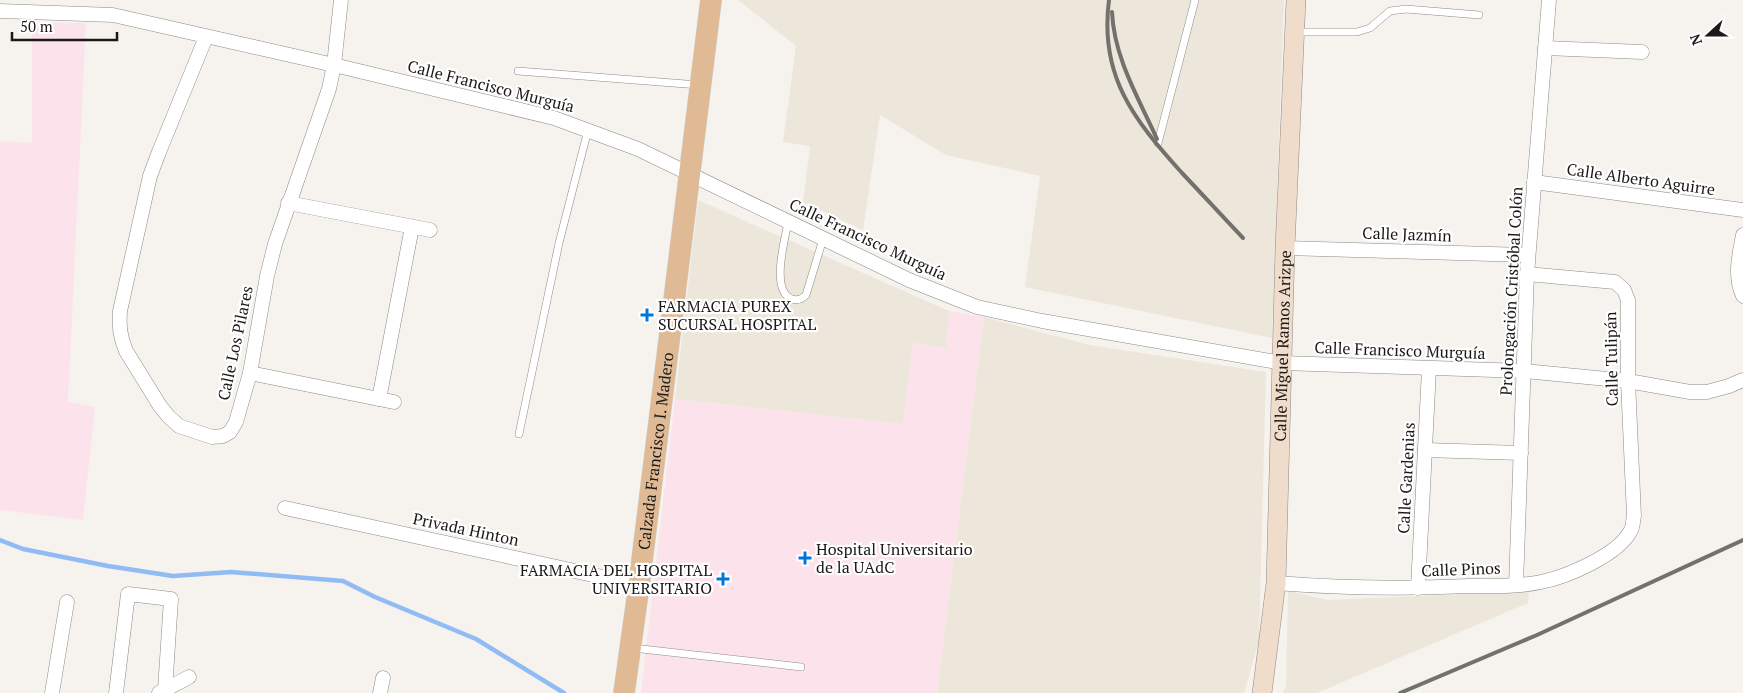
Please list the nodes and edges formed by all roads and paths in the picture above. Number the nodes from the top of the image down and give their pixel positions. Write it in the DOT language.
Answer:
graph roads {
  1 [pos="76,0"];
  2 [pos="341,0"];
  3 [pos="711,0"];
  4 [pos="1195,0"];
  5 [pos="1296,0"];
  6 [pos="1549,0"];
  7 [pos="0,11"];
  8 [pos="75,14"];
  9 [pos="1479,15"];
  10 [pos="1294,32"];
  11 [pos="206,36"];
  12 [pos="1545,48"];
  13 [pos="1642,52"];
  14 [pos="334,65"];
  15 [pos="518,70"];
  16 [pos="701,85"];
  17 [pos="588,130"];
  18 [pos="1158,143"];
  19 [pos="690,173"];
  20 [pos="1534,182"];
  21 [pos="288,203"];
  22 [pos="1743,210"];
  23 [pos="788,222"];
  24 [pos="412,227"];
  25 [pos="430,230"];
  26 [pos="1743,235"];
  27 [pos="823,239"];
  28 [pos="1285,248"];
  29 [pos="1528,255"];
  30 [pos="1527,274"];
  31 [pos="1743,296"];
  32 [pos="1282,363"];
  33 [pos="1429,368"];
  34 [pos="1524,372"];
  35 [pos="250,373"];
  36 [pos="1743,380"];
  37 [pos="1628,381"];
  38 [pos="379,399"];
  39 [pos="394,402"];
  40 [pos="519,434"];
  41 [pos="1425,450"];
  42 [pos="1521,453"];
  43 [pos="286,508"];
  44 [pos="1632,530"];
  45 [pos="1276,583"];
  46 [pos="639,585"];
  47 [pos="1516,585"];
  48 [pos="1418,588"];
  49 [pos="66,602"];
  50 [pos="630,648"];
  51 [pos="801,667"];
  52 [pos="189,677"];
  53 [pos="382,678"];
  54 [pos="161,691"];
  55 [pos="52,693"];
  56 [pos="116,693"];
  57 [pos="380,693"];
  58 [pos="624,693"];
  59 [pos="1262,693"];
  1 -- 8 [label="street"];
  2 -- 14 [label="street, Calle Los Pilares"];
  3 -- 16 [label="main road, Calzada Francisco I. Madero"];
  4 -- 18 [label="lane"];
  5 -- 10 [label="main road, Calle Miguel Ramos Arizpe"];
  6 -- 12 [label="street, Prolongación Cristóbal Colón"];
  7 -- 8 [label="street, Calle Francisco Murguía"];
  8 -- 11 [label="street, Calle Francisco Murguía"];
  9 -- 10 [label="lane"];
  10 -- 28 [label="main road, Calle Miguel Ramos Arizpe"];
  11 -- 14 [label="street, Calle Francisco Murguía"];
  11 -- 35 [label="street, Calle Los Pilares"];
  12 -- 13 [label="street"];
  12 -- 20 [label="street, Prolongación Cristóbal Colón"];
  14 -- 17 [label="street, Calle Francisco Murguía"];
  14 -- 21 [label="street, Calle Los Pilares"];
  15 -- 16 [label="lane"];
  16 -- 19 [label="main road, Calzada Francisco I. Madero"];
  17 -- 19 [label="street, Calle Francisco Murguía"];
  17 -- 40 [label="lane"];
  19 -- 23 [label="street, Calle Francisco Murguía"];
  19 -- 46 [label="main road, Calzada Francisco I. Madero"];
  20 -- 22 [label="street, Calle Alberto Aguirre"];
  20 -- 29 [label="street, Prolongación Cristóbal Colón"];
  21 -- 24 [label="street"];
  21 -- 35 [label="street, Calle Los Pilares"];
  23 -- 27 [label="street, Calle Francisco Murguía"];
  23 -- 27 [label="lane"];
  24 -- 25 [label="street"];
  24 -- 38 [label="street"];
  26 -- 31 [label="street"];
  27 -- 32 [label="street, Calle Francisco Murguía"];
  28 -- 29 [label="street, Calle Jazmín"];
  28 -- 32 [label="main road, Calle Miguel Ramos Arizpe"];
  29 -- 30 [label="street, Prolongación Cristóbal Colón"];
  30 -- 34 [label="street, Prolongación Cristóbal Colón"];
  30 -- 37 [label="street, Calle Tulipán"];
  32 -- 33 [label="street, Calle Francisco Murguía"];
  32 -- 45 [label="main road, Calle Miguel Ramos Arizpe"];
  33 -- 34 [label="street, Calle Francisco Murguía"];
  33 -- 41 [label="street, Calle Gardenias"];
  34 -- 37 [label="street, Calle Francisco Murguía"];
  34 -- 42 [label="street, Prolongación Cristóbal Colón"];
  35 -- 38 [label="street"];
  36 -- 37 [label="street, Calle Francisco Murguía"];
  37 -- 44 [label="street, Calle Tulipán"];
  38 -- 39 [label="street"];
  41 -- 42 [label="street"];
  41 -- 48 [label="street, Calle Gardenias"];
  42 -- 47 [label="street, Prolongación Cristóbal Colón"];
  43 -- 46 [label="street, Privada Hinton"];
  44 -- 47 [label="street, Calle Pinos"];
  45 -- 48 [label="street, Calle Pinos"];
  45 -- 59 [label="main road, Calle Miguel Ramos Arizpe"];
  46 -- 50 [label="main road, Calzada Francisco I. Madero"];
  47 -- 48 [label="street, Calle Pinos"];
  49 -- 55 [label="street"];
  50 -- 51 [label="lane"];
  50 -- 58 [label="main road, Calzada Francisco I. Madero"];
  52 -- 54 [label="street"];
  53 -- 57 [label="street"];
  54 -- 56 [label="street"];
}
